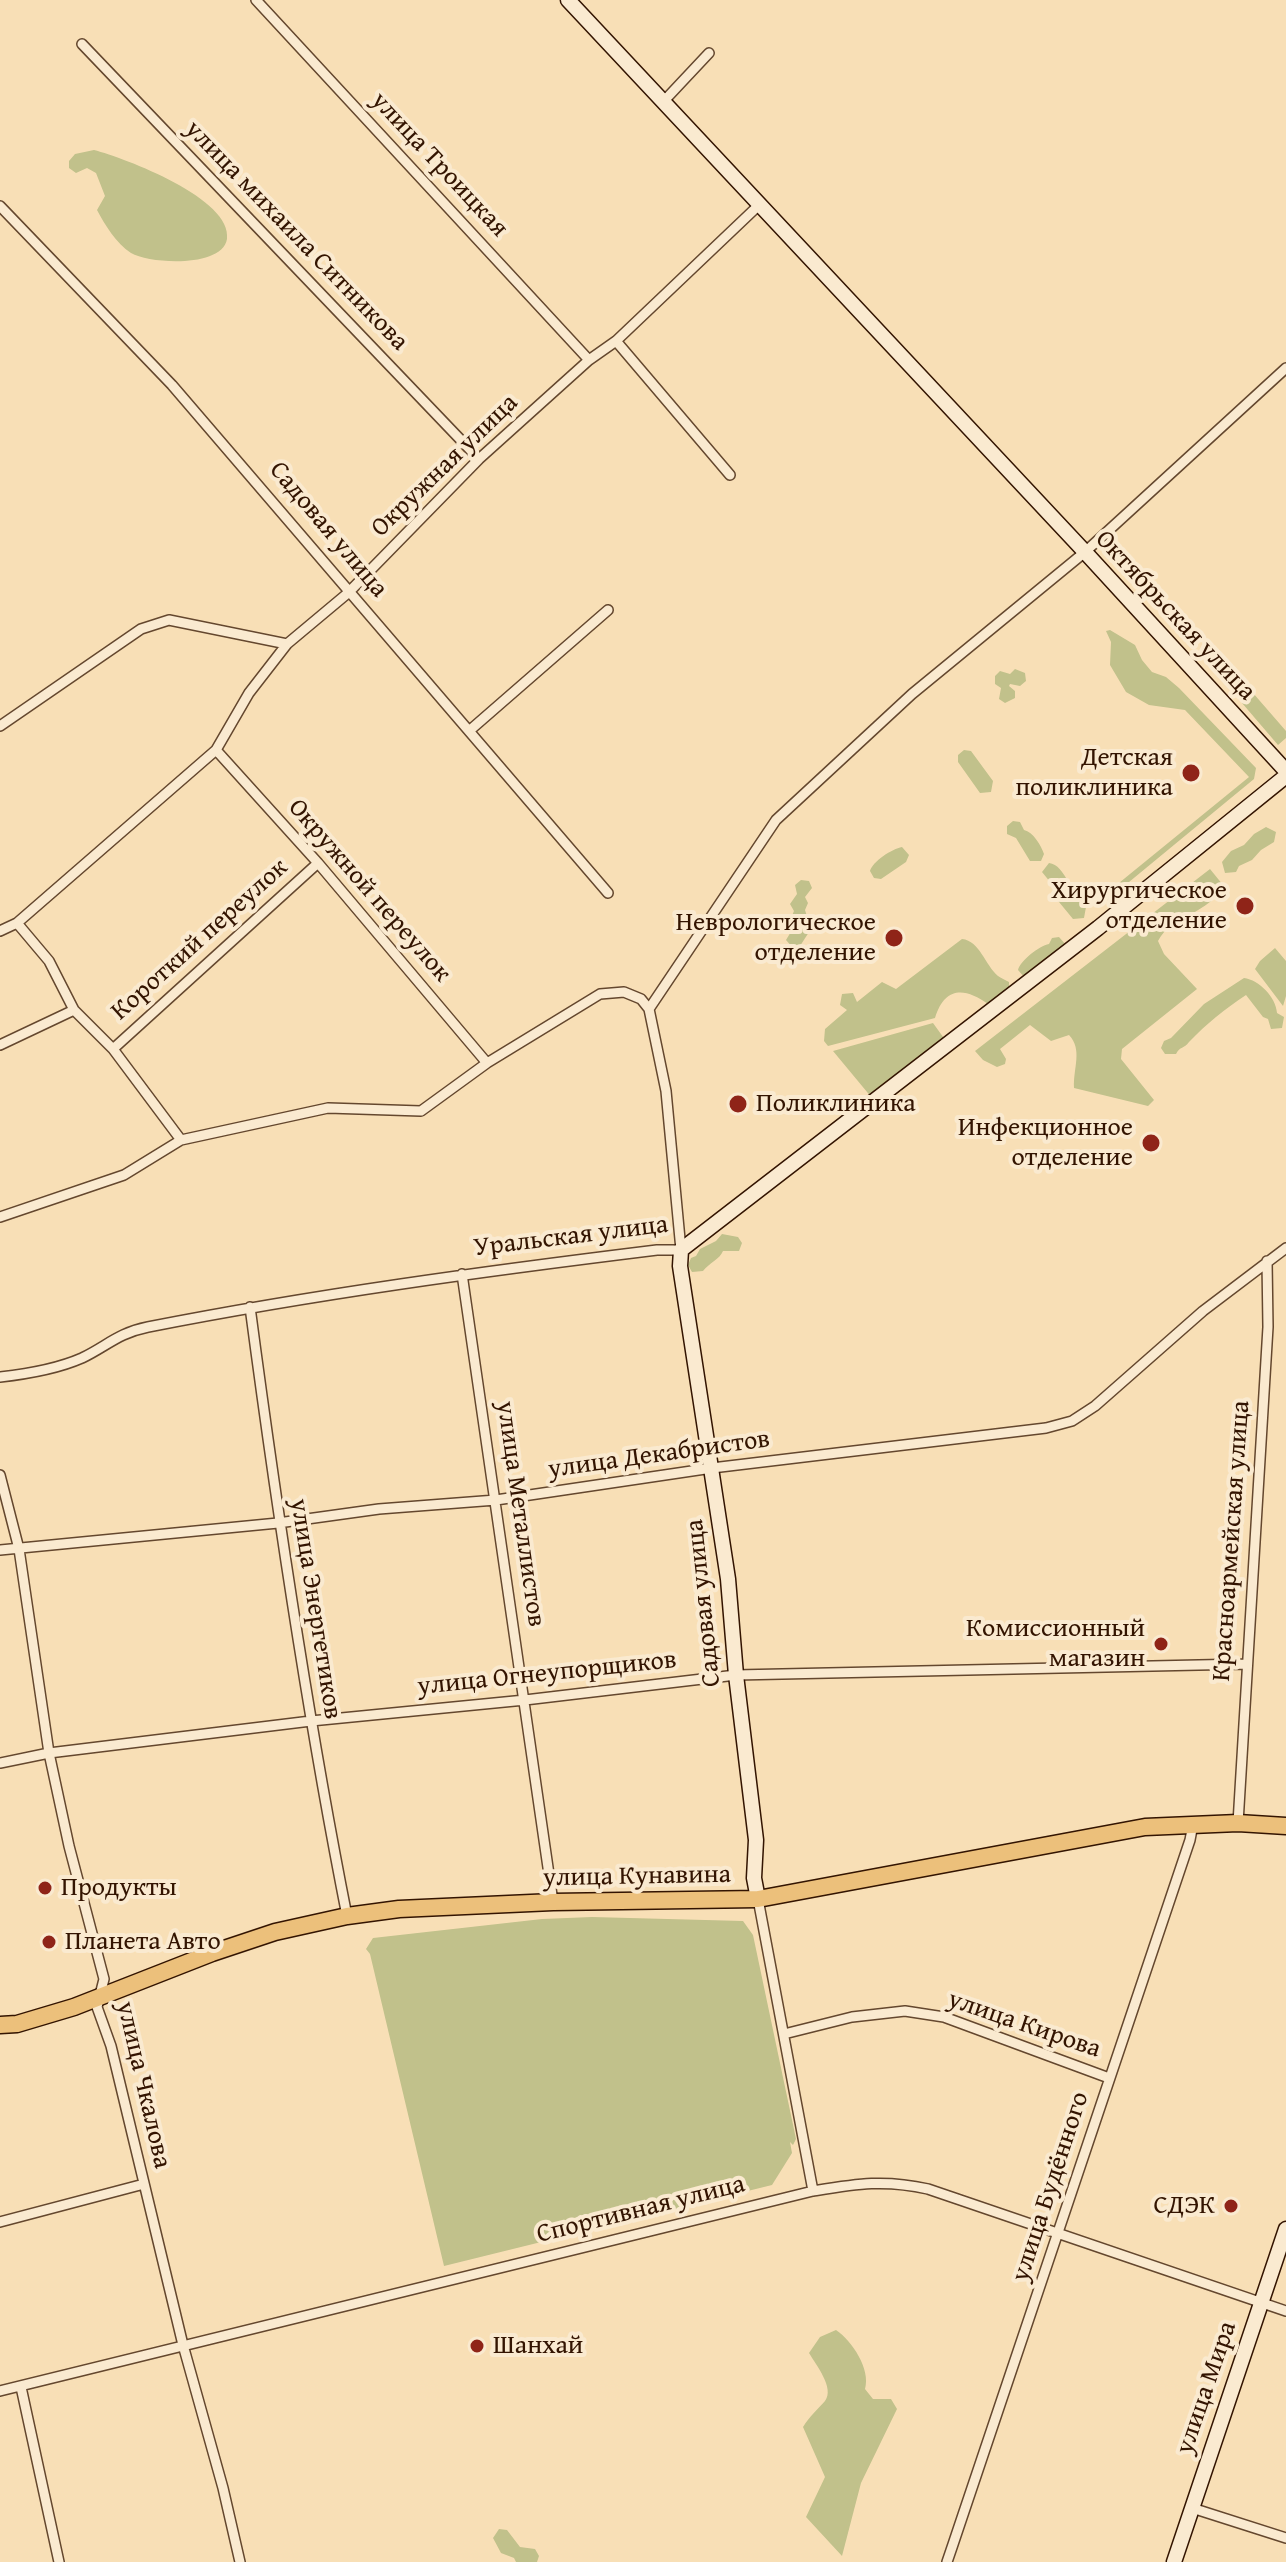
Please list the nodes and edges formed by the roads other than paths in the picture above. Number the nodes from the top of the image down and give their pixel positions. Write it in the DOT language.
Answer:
graph roads {
  1 [pos="256,0"];
  2 [pos="568,0"];
  3 [pos="82,44"];
  4 [pos="709,53"];
  5 [pos="663,102"];
  6 [pos="759,205"];
  7 [pos="0,206"];
  8 [pos="616,341"];
  9 [pos="589,360"];
  10 [pos="1286,368"];
  11 [pos="479,459"];
  12 [pos="730,475"];
  13 [pos="1085,552"];
  14 [pos="348,593"];
  15 [pos="608,610"];
  16 [pos="287,644"];
  17 [pos="0,726"];
  18 [pos="469,731"];
  19 [pos="216,750"];
  20 [pos="1286,773"];
  21 [pos="318,863"];
  22 [pos="608,893"];
  23 [pos="17,923"];
  24 [pos="0,931"];
  25 [pos="649,1009"];
  26 [pos="74,1010"];
  27 [pos="0,1045"];
  28 [pos="113,1049"];
  29 [pos="487,1063"];
  30 [pos="181,1140"];
  31 [pos="0,1217"];
  32 [pos="1286,1248"];
  33 [pos="681,1250"];
  34 [pos="1267,1261"];
  35 [pos="462,1274"];
  36 [pos="250,1307"];
  37 [pos="0,1377"];
  38 [pos="712,1468"];
  39 [pos="0,1475"];
  40 [pos="496,1500"];
  41 [pos="278,1523"];
  42 [pos="19,1549"];
  43 [pos="0,1550"];
  44 [pos="1245,1664"];
  45 [pos="736,1675"];
  46 [pos="525,1700"];
  47 [pos="311,1721"];
  48 [pos="49,1753"];
  49 [pos="0,1763"];
  50 [pos="1238,1823"];
  51 [pos="1193,1824"];
  52 [pos="1286,1826"];
  53 [pos="758,1899"];
  54 [pos="553,1902"];
  55 [pos="347,1916"];
  56 [pos="98,1996"];
  57 [pos="0,2025"];
  58 [pos="784,2034"];
  59 [pos="1109,2078"];
  60 [pos="144,2184"];
  61 [pos="813,2191"];
  62 [pos="0,2222"];
  63 [pos="1286,2229"];
  64 [pos="1059,2234"];
  65 [pos="1261,2303"];
  66 [pos="1286,2311"];
  67 [pos="183,2345"];
  68 [pos="21,2387"];
  69 [pos="0,2391"];
  70 [pos="1192,2508"];
  71 [pos="1286,2538"];
  72 [pos="59,2562"];
  73 [pos="240,2562"];
  74 [pos="947,2562"];
  75 [pos="1174,2562"];
  1 -- 9 [label="street, улица Троицкая"];
  2 -- 5 [label="street, Октябрьская улица"];
  3 -- 11 [label="street, улица михаила Ситникова"];
  4 -- 5 [label="street"];
  5 -- 6 [label="street, Октябрьская улица"];
  6 -- 8 [label="street, Окружная улица"];
  6 -- 13 [label="street, Октябрьская улица"];
  7 -- 14 [label="street, Садовая улица"];
  8 -- 9 [label="street, Окружная улица"];
  8 -- 12 [label="street"];
  9 -- 11 [label="street, Окружная улица"];
  10 -- 13 [label="street"];
  11 -- 14 [label="street, Окружная улица"];
  13 -- 20 [label="street, Октябрьская улица"];
  13 -- 25 [label="street"];
  14 -- 16 [label="street, Окружная улица"];
  14 -- 18 [label="street, Садовая улица"];
  15 -- 18 [label="street"];
  16 -- 17 [label="street"];
  16 -- 19 [label="street, Окружная улица"];
  18 -- 22 [label="street, Садовая улица"];
  19 -- 21 [label="street, Окружной переулок"];
  19 -- 23 [label="street, Окружная улица"];
  20 -- 33 [label="street, Уральская улица"];
  21 -- 28 [label="street, Короткий переулок"];
  21 -- 29 [label="street, Окружной переулок"];
  23 -- 24 [label="street, Окружная улица"];
  23 -- 26 [label="street"];
  25 -- 29 [label="street"];
  25 -- 33 [label="street, Садовая улица"];
  26 -- 27 [label="street"];
  26 -- 28 [label="street"];
  28 -- 30 [label="street"];
  29 -- 30 [label="street"];
  30 -- 31 [label="street"];
  32 -- 34 [label="street, улица Декабристов"];
  33 -- 35 [label="street, Уральская улица"];
  33 -- 38 [label="street, Садовая улица"];
  34 -- 38 [label="street, улица Декабристов"];
  34 -- 44 [label="street, Красноармейская улица"];
  35 -- 36 [label="street, Уральская улица"];
  35 -- 40 [label="street, улица Металлистов"];
  36 -- 37 [label="street, Уральская улица"];
  36 -- 41 [label="street, улица Энергетиков"];
  38 -- 40 [label="street, улица Декабристов"];
  38 -- 45 [label="street, Садовая улица"];
  39 -- 42 [label="street, улица Чкалова"];
  40 -- 41 [label="street, улица Декабристов"];
  40 -- 46 [label="street, улица Металлистов"];
  41 -- 42 [label="street, улица Декабристов"];
  41 -- 47 [label="street, улица Энергетиков"];
  42 -- 43 [label="street, улица Декабристов"];
  42 -- 48 [label="street, улица Чкалова"];
  44 -- 45 [label="street, улица Огнеупорщиков"];
  44 -- 50 [label="street, Красноармейская улица"];
  45 -- 46 [label="street, улица Огнеупорщиков"];
  45 -- 53 [label="street, Садовая улица"];
  46 -- 47 [label="street, улица Огнеупорщиков"];
  46 -- 54 [label="street, улица Металлистов"];
  47 -- 48 [label="street, улица Огнеупорщиков"];
  47 -- 55 [label="street, улица Энергетиков"];
  48 -- 49 [label="street, улица Огнеупорщиков"];
  48 -- 56 [label="street, улица Чкалова"];
  50 -- 51 [label="main road, улица Кунавина"];
  50 -- 52 [label="main road, улица Кунавина"];
  51 -- 53 [label="main road, улица Кунавина"];
  51 -- 59 [label="street, улица Будённого"];
  53 -- 54 [label="main road, улица Кунавина"];
  53 -- 58 [label="street, Садовая улица"];
  54 -- 55 [label="main road, улица Кунавина"];
  55 -- 56 [label="main road, улица Кунавина"];
  56 -- 57 [label="main road, улица Кунавина"];
  56 -- 60 [label="street, улица Чкалова"];
  58 -- 59 [label="street, улица Кирова"];
  58 -- 61 [label="street, Садовая улица"];
  59 -- 64 [label="street, улица Будённого"];
  60 -- 62 [label="street"];
  60 -- 67 [label="street, улица Чкалова"];
  61 -- 64 [label="street, Спортивная улица"];
  61 -- 67 [label="street, Спортивная улица"];
  63 -- 65 [label="street, улица Мира"];
  64 -- 65 [label="street, Спортивная улица"];
  64 -- 74 [label="street, улица Будённого"];
  65 -- 66 [label="street, Спортивная улица"];
  65 -- 70 [label="street, улица Мира"];
  67 -- 68 [label="street, Спортивная улица"];
  67 -- 73 [label="street, улица Чкалова"];
  68 -- 69 [label="street, Спортивная улица"];
  68 -- 72 [label="street"];
  70 -- 71 [label="street"];
  70 -- 75 [label="street, улица Мира"];
}
